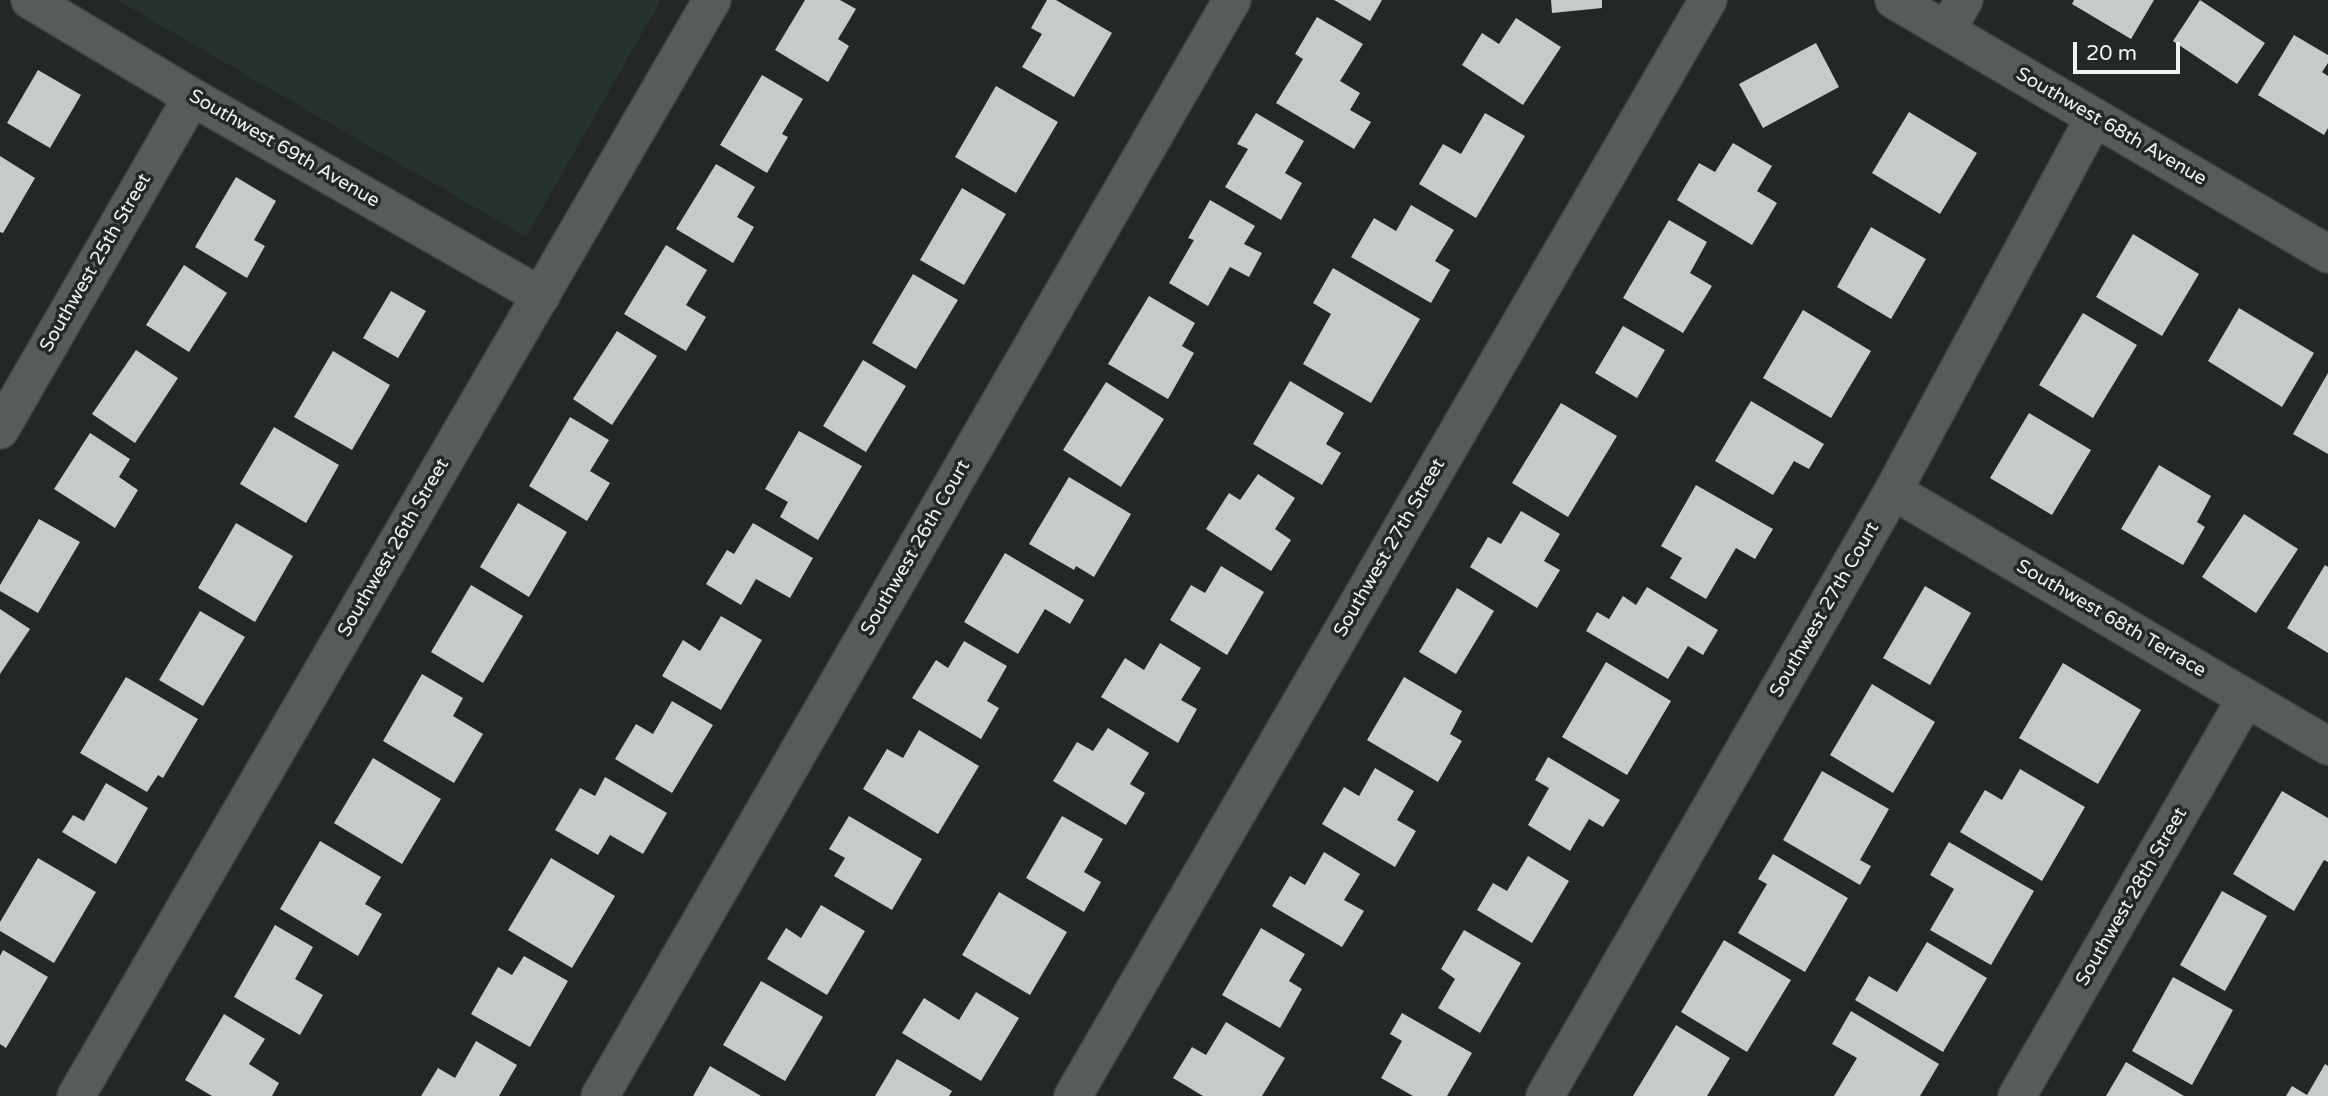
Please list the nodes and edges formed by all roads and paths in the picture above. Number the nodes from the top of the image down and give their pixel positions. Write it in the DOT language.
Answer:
graph roads {
  1 [pos="30,0"];
  2 [pos="712,0"];
  3 [pos="1232,0"];
  4 [pos="1708,0"];
  5 [pos="1894,0"];
  6 [pos="1956,15"];
  7 [pos="192,97"];
  8 [pos="2094,118"];
  9 [pos="2328,254"];
  10 [pos="541,296"];
  11 [pos="0,430"];
  12 [pos="1893,491"];
  13 [pos="2246,698"];
  14 [pos="2328,746"];
  15 [pos="76,1096"];
  16 [pos="600,1096"];
  17 [pos="1073,1096"];
  18 [pos="1545,1096"];
  19 [pos="2017,1096"];
  1 -- 7 [label="street, Southwest 69th Avenue"];
  2 -- 10 [label="street, Southwest 26th Street"];
  3 -- 16 [label="street, Southwest 26th Court"];
  4 -- 17 [label="street, Southwest 27th Street"];
  5 -- 6 [label="street, Southwest 68th Avenue"];
  6 -- 8 [label="street, Southwest 68th Avenue"];
  7 -- 10 [label="street, Southwest 69th Avenue"];
  7 -- 11 [label="street, Southwest 25th Street"];
  8 -- 9 [label="street, Southwest 68th Avenue"];
  8 -- 12 [label="street, Southwest 27th Court"];
  10 -- 15 [label="street, Southwest 26th Street"];
  12 -- 13 [label="street, Southwest 68th Terrace"];
  12 -- 18 [label="street, Southwest 27th Court"];
  13 -- 14 [label="street, Southwest 68th Terrace"];
  13 -- 19 [label="street, Southwest 28th Street"];
}
